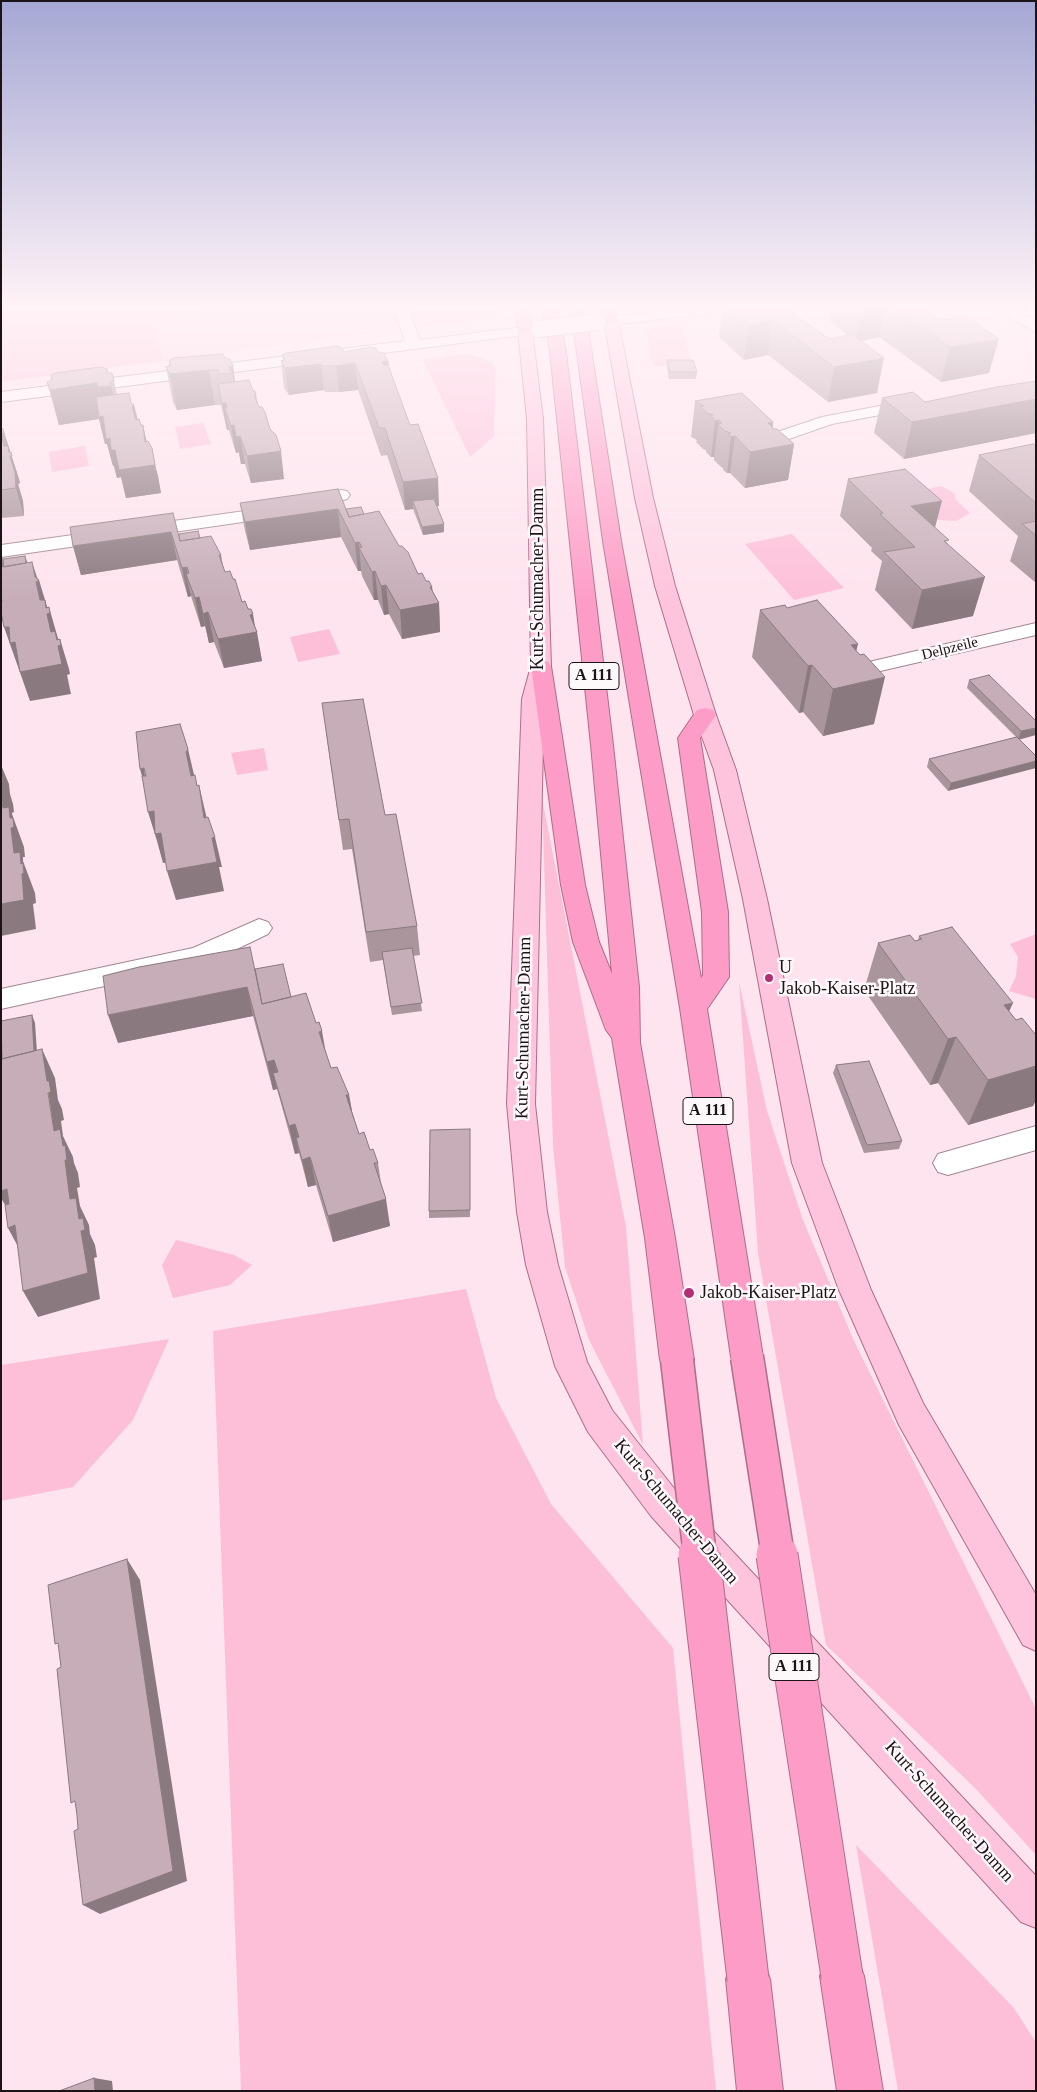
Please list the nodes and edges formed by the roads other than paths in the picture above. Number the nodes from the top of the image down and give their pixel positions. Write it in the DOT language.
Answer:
graph roads {
  1 [pos="535,408"];
  2 [pos="565,408"];
  3 [pos="592,408"];
  4 [pos="625,408"];
  5 [pos="894,408"];
  6 [pos="786,435"];
  7 [pos="341,495"];
  8 [pos="1,551"];
  9 [pos="1036,629"];
  10 [pos="541,666"];
  11 [pos="863,669"];
  12 [pos="705,715"];
  13 [pos="259,928"];
  14 [pos="1,999"];
  15 [pos="693,1008"];
  16 [pos="626,1043"];
  17 [pos="1036,1138"];
  18 [pos="948,1163"];
  19 [pos="1036,1632"];
  20 [pos="1036,1907"];
  21 [pos="760,2091"];
  22 [pos="860,2091"];
  1 -- 10 [label="main road, Kurt-Schumacher-Damm"];
  2 -- 16 [label="highway, A 111"];
  3 -- 15 [label="highway, A 111"];
  4 -- 12 [label="main road"];
  5 -- 6 [label="street"];
  7 -- 8 [label="street"];
  9 -- 11 [label="street, Delpzeile"];
  10 -- 16 [label="highway"];
  10 -- 20 [label="main road, Kurt-Schumacher-Damm"];
  12 -- 15 [label="highway"];
  12 -- 19 [label="main road"];
  13 -- 14 [label="street"];
  15 -- 22 [label="highway, A 111, bridge"];
  16 -- 21 [label="highway, A 111, bridge"];
  17 -- 18 [label="street"];
}
